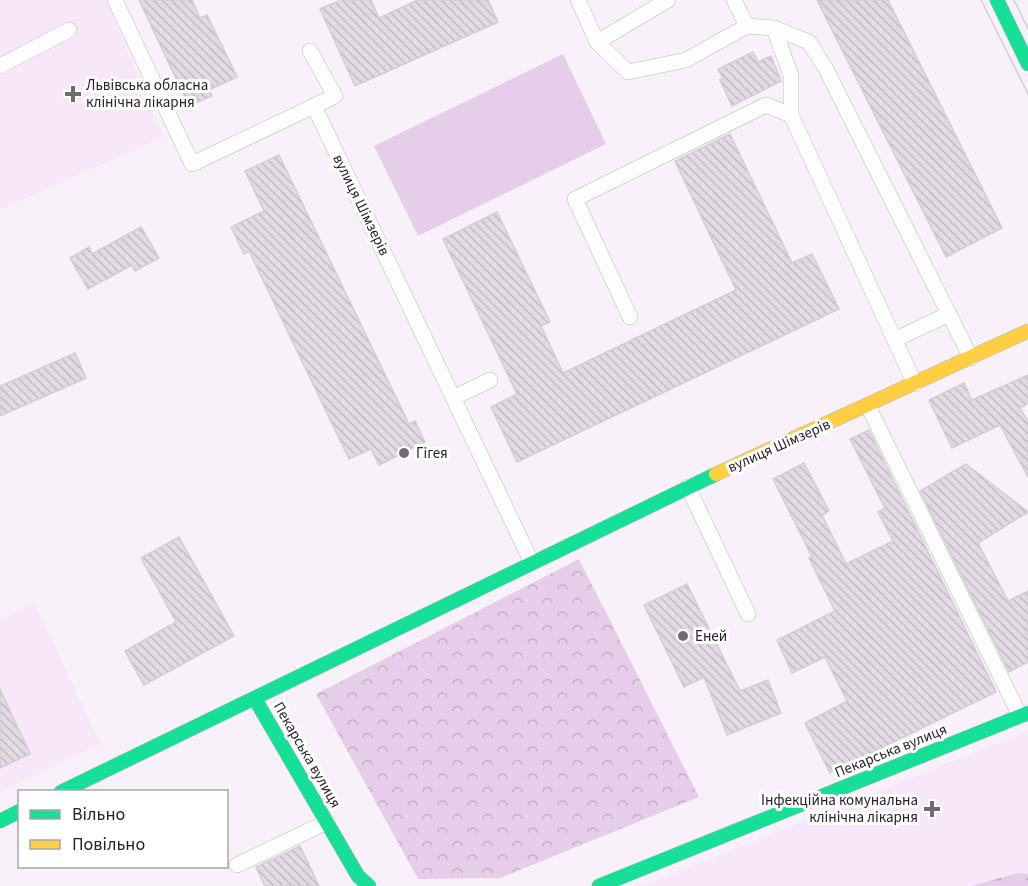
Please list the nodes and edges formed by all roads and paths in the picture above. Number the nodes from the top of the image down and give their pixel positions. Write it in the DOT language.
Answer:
graph roads {
  1 [pos="115,0"];
  2 [pos="578,0"];
  3 [pos="668,0"];
  4 [pos="734,0"];
  5 [pos="997,0"];
  6 [pos="747,26"];
  7 [pos="774,28"];
  8 [pos="69,30"];
  9 [pos="597,42"];
  10 [pos="310,51"];
  11 [pos="1028,64"];
  12 [pos="0,66"];
  13 [pos="314,106"];
  14 [pos="791,115"];
  15 [pos="949,314"];
  16 [pos="630,317"];
  17 [pos="1028,331"];
  18 [pos="894,340"];
  19 [pos="971,358"];
  20 [pos="490,380"];
  21 [pos="915,384"];
  22 [pos="453,398"];
  23 [pos="868,406"];
  24 [pos="688,487"];
  25 [pos="532,562"];
  26 [pos="748,614"];
  27 [pos="255,699"];
  28 [pos="1024,715"];
  29 [pos="65,790"];
  30 [pos="18,812"];
  31 [pos="0,820"];
  32 [pos="327,822"];
  33 [pos="237,865"];
  34 [pos="369,886"];
  35 [pos="599,886"];
  1 -- 13 [label="lane"];
  2 -- 9 [label="lane"];
  3 -- 9 [label="lane"];
  4 -- 6 [label="lane"];
  5 -- 11 [label="street"];
  6 -- 7 [label="lane"];
  6 -- 9 [label="lane"];
  7 -- 14 [label="lane"];
  7 -- 15 [label="lane"];
  8 -- 12 [label="lane"];
  10 -- 13 [label="lane"];
  13 -- 22 [label="lane, вулиця Шімзерів"];
  14 -- 16 [label="lane"];
  14 -- 18 [label="lane"];
  15 -- 18 [label="lane"];
  15 -- 19 [label="lane"];
  17 -- 19 [label="street, вулиця Шімзерів"];
  18 -- 21 [label="lane"];
  19 -- 21 [label="street, вулиця Шімзерів"];
  20 -- 22 [label="lane"];
  21 -- 23 [label="street, вулиця Шімзерів"];
  22 -- 25 [label="lane, вулиця Шімзерів"];
  23 -- 24 [label="street, вулиця Шімзерів"];
  23 -- 28 [label="lane"];
  24 -- 25 [label="street, вулиця Шімзерів"];
  24 -- 26 [label="lane"];
  25 -- 27 [label="street, вулиця Шімзерів"];
  27 -- 29 [label="street, Пекарська вулиця"];
  27 -- 32 [label="street, Пекарська вулиця"];
  28 -- 35 [label="street, Пекарська вулиця"];
  30 -- 31 [label="street"];
  32 -- 33 [label="lane"];
  32 -- 34 [label="street, Пекарська вулиця"];
}
